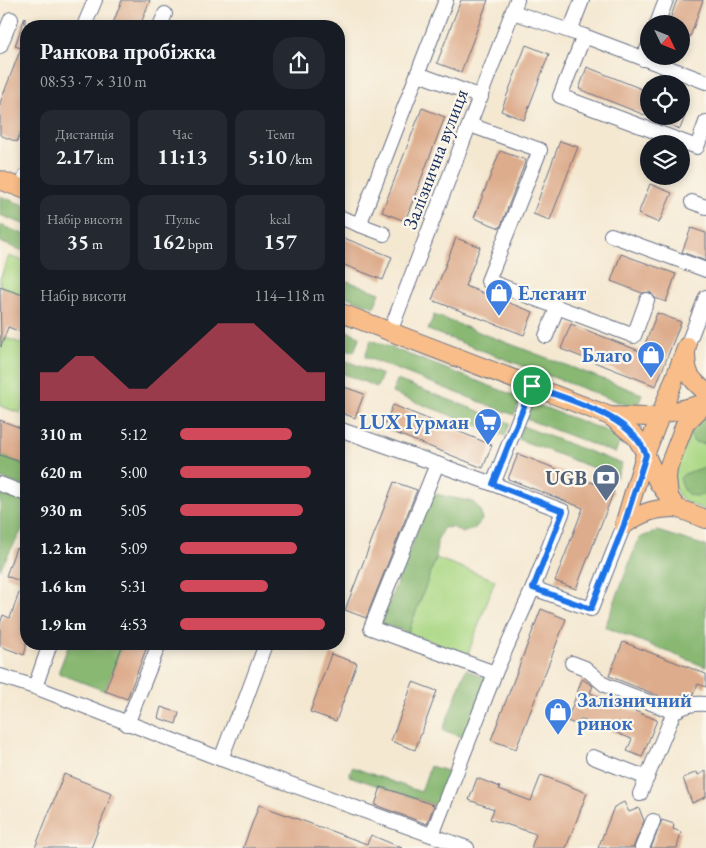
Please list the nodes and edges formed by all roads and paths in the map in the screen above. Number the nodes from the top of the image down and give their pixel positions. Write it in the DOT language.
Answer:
graph roads {
  1 [pos="94,0"];
  2 [pos="446,0"];
  3 [pos="582,0"];
  4 [pos="666,0"];
  5 [pos="515,6"];
  6 [pos="660,15"];
  7 [pos="11,19"];
  8 [pos="86,20"];
  9 [pos="570,31"];
  10 [pos="584,36"];
  11 [pos="0,46"];
  12 [pos="640,57"];
  13 [pos="661,65"];
  14 [pos="418,74"];
  15 [pos="706,82"];
  16 [pos="481,97"];
  17 [pos="706,122"];
  18 [pos="470,125"];
  19 [pos="0,180"];
  20 [pos="20,183"];
  21 [pos="692,202"];
  22 [pos="706,207"];
  23 [pos="345,219"];
  24 [pos="359,225"];
  25 [pos="384,234"];
  26 [pos="611,235"];
  27 [pos="706,270"];
  28 [pos="706,297"];
  29 [pos="646,300"];
  30 [pos="557,308"];
  31 [pos="345,314"];
  32 [pos="390,332"];
  33 [pos="546,336"];
  34 [pos="686,346"];
  35 [pos="532,386"];
  36 [pos="704,401"];
  37 [pos="610,416"];
  38 [pos="660,416"];
  39 [pos="345,430"];
  40 [pos="646,455"];
  41 [pos="437,464"];
  42 [pos="0,484"];
  43 [pos="493,484"];
  44 [pos="20,492"];
  45 [pos="674,503"];
  46 [pos="706,519"];
  47 [pos="624,525"];
  48 [pos="533,588"];
  49 [pos="48,650"];
  50 [pos="157,650"];
  51 [pos="264,650"];
  52 [pos="572,663"];
  53 [pos="495,673"];
  54 [pos="0,676"];
  55 [pos="34,687"];
  56 [pos="706,704"];
  57 [pos="674,712"];
  58 [pos="127,724"];
  59 [pos="593,757"];
  60 [pos="221,759"];
  61 [pos="647,778"];
  62 [pos="640,794"];
  63 [pos="653,821"];
  64 [pos="432,835"];
  65 [pos="467,848"];
  66 [pos="642,848"];
  1 -- 8 [label="street"];
  2 -- 14 [label="street"];
  3 -- 9 [label="street"];
  4 -- 6 [label="street"];
  5 -- 9 [label="street"];
  5 -- 16 [label="street, Залізнична вулиця"];
  7 -- 11 [label="street"];
  9 -- 10 [label="street"];
  10 -- 12 [label="street"];
  10 -- 17 [label="street"];
  13 -- 15 [label="street"];
  14 -- 16 [label="street"];
  14 -- 24 [label="street"];
  16 -- 18 [label="street, Залізнична вулиця"];
  18 -- 30 [label="street"];
  18 -- 32 [label="street, Залізнична вулиця"];
  19 -- 20 [label="main road"];
  21 -- 22 [label="street"];
  23 -- 24 [label="street"];
  24 -- 25 [label="street"];
  26 -- 27 [label="street"];
  28 -- 34 [label="street"];
  29 -- 30 [label="street"];
  30 -- 33 [label="street"];
  31 -- 32 [label="main road"];
  32 -- 35 [label="main road"];
  34 -- 36 [label="main road"];
  34 -- 38 [label="main road"];
  35 -- 37 [label="main road"];
  35 -- 43 [label="street"];
  36 -- 38 [label="main road"];
  36 -- 45 [label="main road"];
  37 -- 38 [label="main road"];
  37 -- 40 [label="main road"];
  38 -- 40 [label="main road"];
  39 -- 41 [label="street"];
  40 -- 45 [label="main road"];
  40 -- 47 [label="main road"];
  41 -- 43 [label="street"];
  41 -- 53 [label="street"];
  42 -- 44 [label="street"];
  43 -- 48 [label="street"];
  45 -- 46 [label="main road"];
  45 -- 47 [label="main road"];
  47 -- 48 [label="street"];
  48 -- 53 [label="street"];
  49 -- 55 [label="street"];
  50 -- 58 [label="street"];
  51 -- 60 [label="street"];
  52 -- 57 [label="street"];
  53 -- 64 [label="street"];
  54 -- 55 [label="street"];
  55 -- 58 [label="street"];
  56 -- 57 [label="street"];
  57 -- 61 [label="street"];
  58 -- 60 [label="street"];
  59 -- 61 [label="street"];
  60 -- 64 [label="street"];
  61 -- 62 [label="street"];
  63 -- 66 [label="street"];
  64 -- 65 [label="street"];
}
